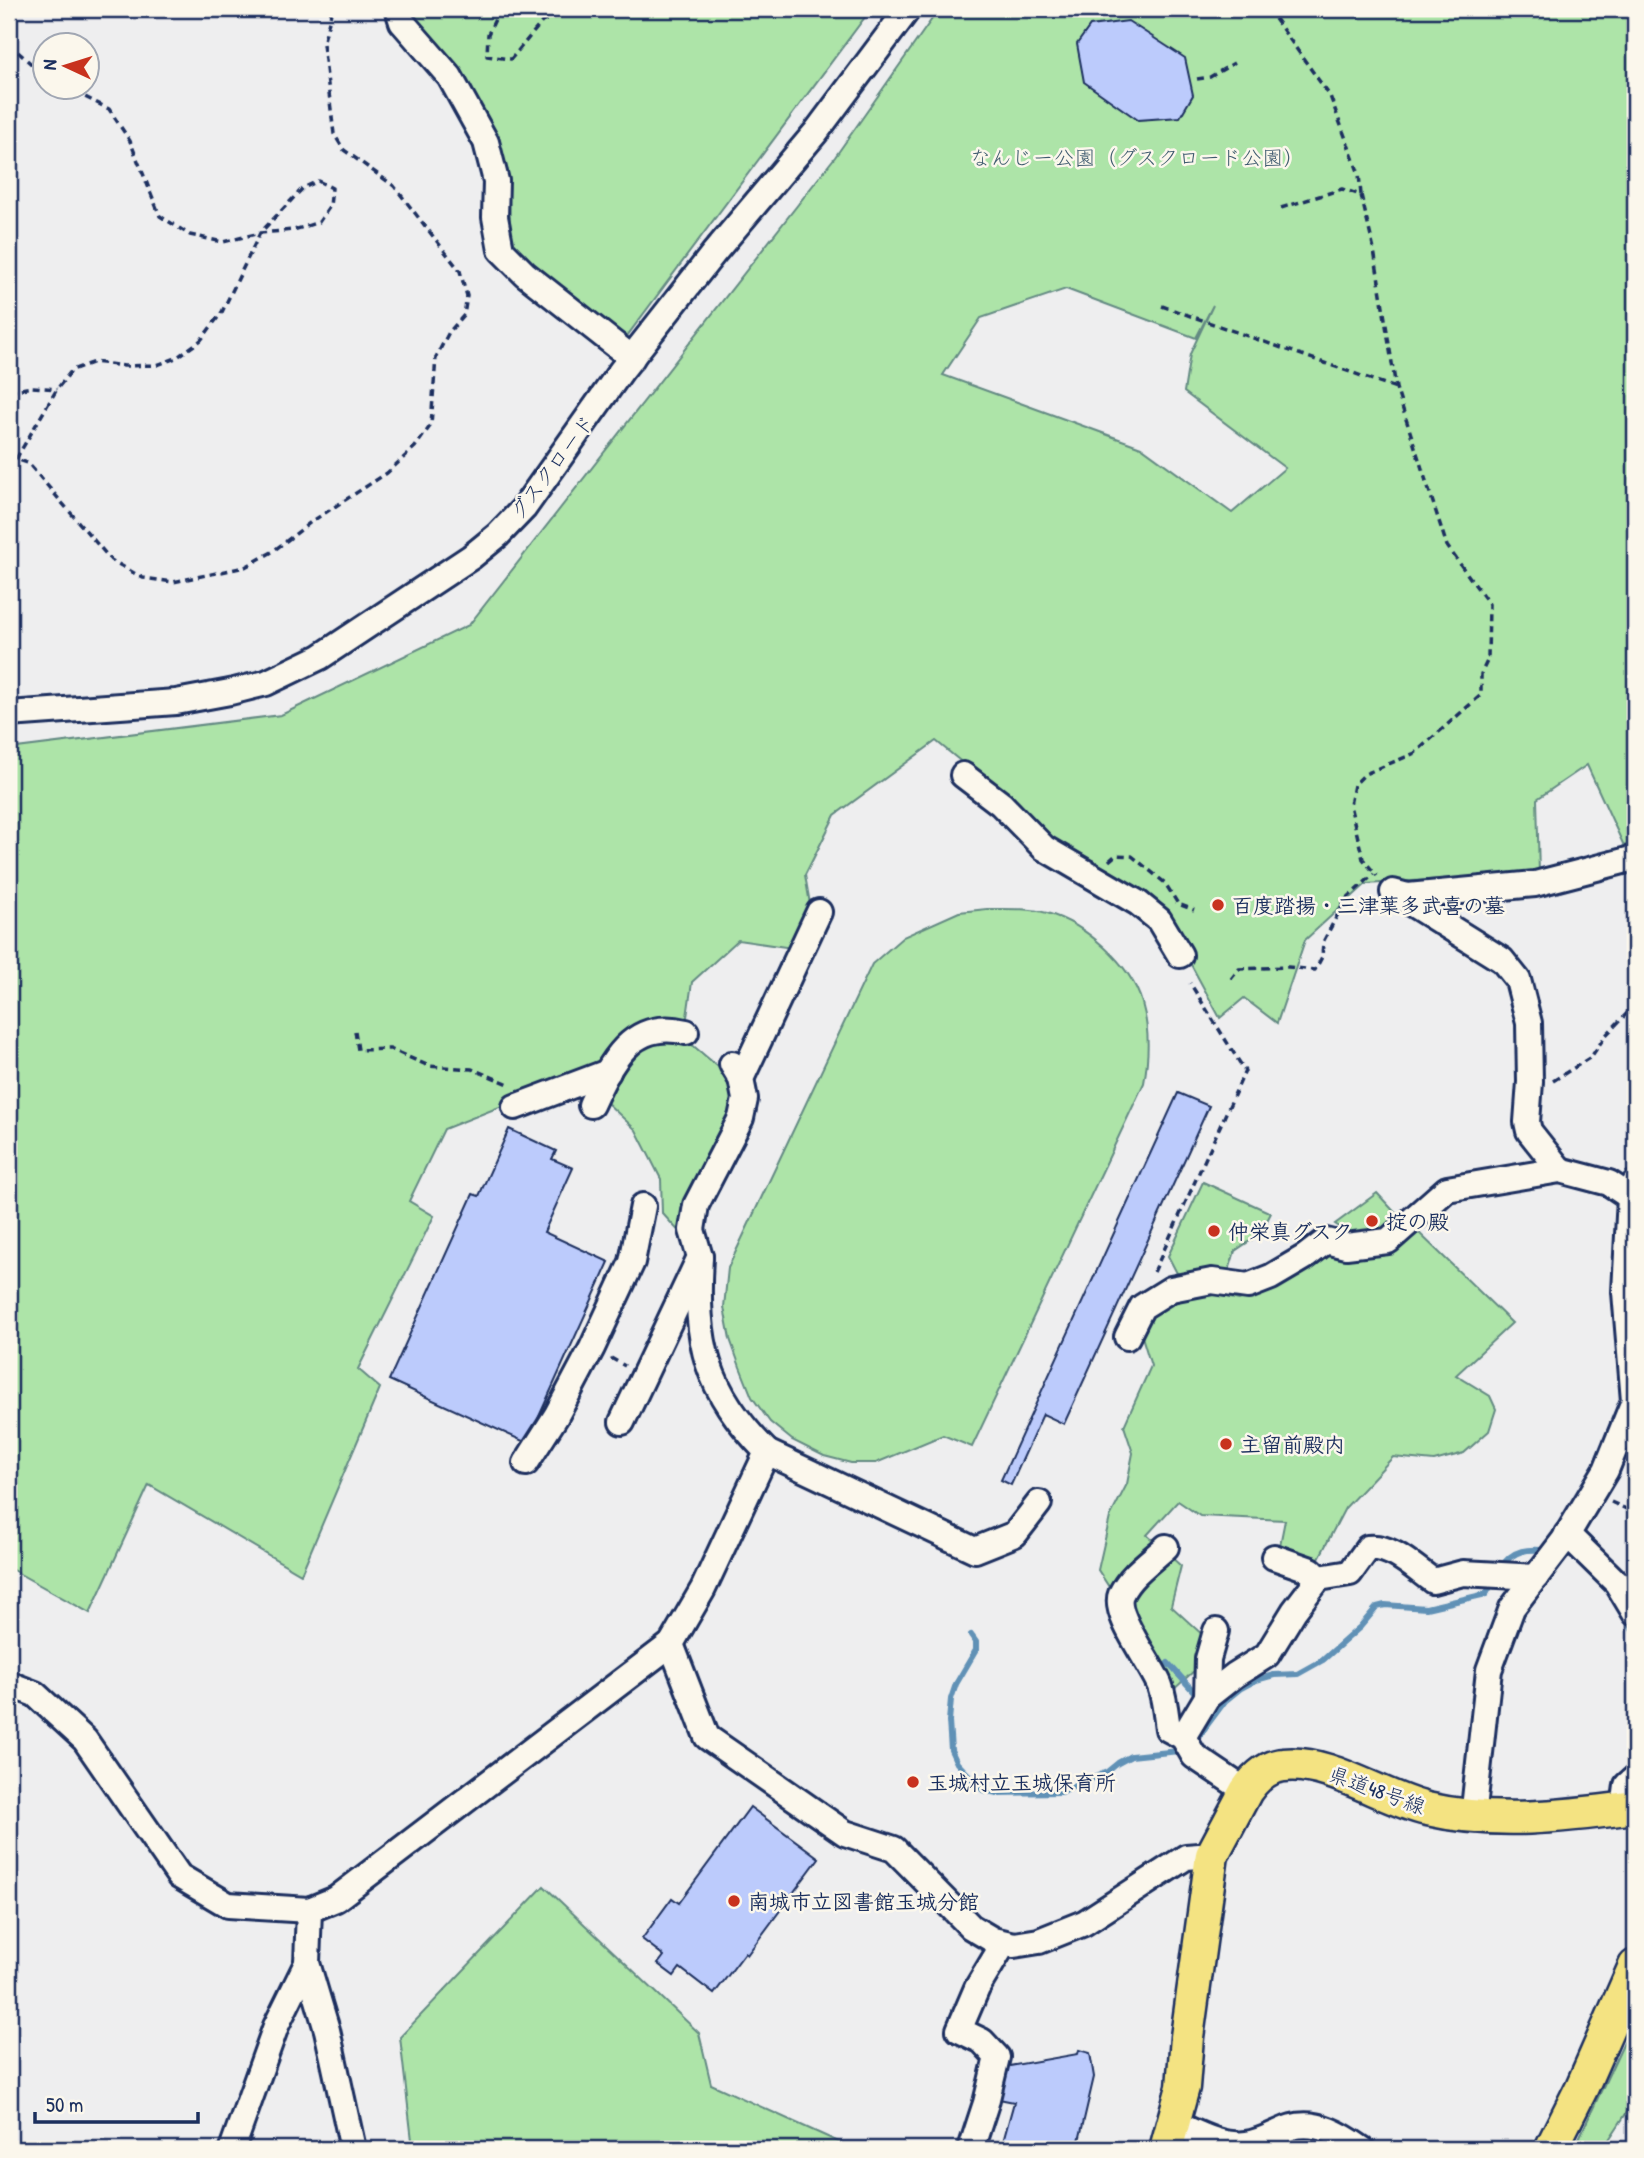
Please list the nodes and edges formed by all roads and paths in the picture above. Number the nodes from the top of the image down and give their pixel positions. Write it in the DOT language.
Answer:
graph roads {
  1 [pos="332,9"];
  2 [pos="398,9"];
  3 [pos="500,9"];
  4 [pos="568,9"];
  5 [pos="908,9"];
  6 [pos="1268,9"];
  7 [pos="9,44"];
  8 [pos="1234,63"];
  9 [pos="32,65"];
  10 [pos="1197,79"];
  11 [pos="95,102"];
  12 [pos="1361,195"];
  13 [pos="1281,208"];
  14 [pos="260,233"];
  15 [pos="1162,306"];
  16 [pos="632,358"];
  17 [pos="1396,388"];
  18 [pos="57,389"];
  19 [pos="9,391"];
  20 [pos="9,457"];
  21 [pos="16,459"];
  22 [pos="9,714"];
  23 [pos="963,775"];
  24 [pos="1635,858"];
  25 [pos="1374,874"];
  26 [pos="1393,891"];
  27 [pos="819,912"];
  28 [pos="1180,955"];
  29 [pos="1231,979"];
  30 [pos="1190,984"];
  31 [pos="1635,1005"];
  32 [pos="355,1031"];
  33 [pos="686,1032"];
  34 [pos="608,1072"];
  35 [pos="1530,1082"];
  36 [pos="591,1105"];
  37 [pos="519,1106"];
  38 [pos="1560,1170"];
  39 [pos="1633,1193"];
  40 [pos="643,1206"];
  41 [pos="700,1257"];
  42 [pos="1142,1307"];
  43 [pos="1127,1337"];
  44 [pos="1634,1402"];
  45 [pos="622,1422"];
  46 [pos="767,1452"];
  47 [pos="526,1462"];
  48 [pos="1039,1503"];
  49 [pos="1566,1537"];
  50 [pos="1166,1547"];
  51 [pos="1274,1557"];
  52 [pos="1531,1572"];
  53 [pos="1319,1578"];
  54 [pos="1635,1613"];
  55 [pos="1216,1632"];
  56 [pos="671,1644"];
  57 [pos="9,1684"];
  58 [pos="1207,1697"];
  59 [pos="1187,1744"];
  60 [pos="1635,1778"];
  61 [pos="1246,1791"];
  62 [pos="1630,1807"];
  63 [pos="1473,1818"];
  64 [pos="1212,1855"];
  65 [pos="309,1910"];
  66 [pos="1004,1943"];
  67 [pos="307,1963"];
  68 [pos="1635,1966"];
  69 [pos="1170,2136"];
  70 [pos="232,2149"];
  71 [pos="353,2149"];
  72 [pos="971,2149"];
  73 [pos="1362,2149"];
  74 [pos="1551,2149"];
  1 -- 21 [label="path"];
  2 -- 16 [label="street"];
  3 -- 4 [label="path"];
  5 -- 16 [label="street, グスクロード"];
  6 -- 12 [label="path"];
  7 -- 9 [label="path"];
  8 -- 10 [label="path"];
  11 -- 14 [label="path"];
  12 -- 13 [label="path"];
  12 -- 17 [label="path"];
  14 -- 14 [label="path"];
  14 -- 18 [label="path"];
  15 -- 17 [label="path"];
  16 -- 22 [label="street, グスクロード"];
  17 -- 25 [label="path"];
  18 -- 19 [label="path"];
  18 -- 21 [label="path"];
  20 -- 21 [label="path"];
  23 -- 28 [label="street"];
  24 -- 26 [label="street"];
  25 -- 26 [label="path"];
  25 -- 29 [label="path"];
  26 -- 35 [label="street"];
  27 -- 41 [label="street"];
  30 -- 42 [label="path"];
  31 -- 35 [label="path"];
  32 -- 37 [label="path"];
  33 -- 34 [label="street"];
  34 -- 36 [label="street"];
  34 -- 37 [label="street"];
  35 -- 38 [label="street"];
  38 -- 39 [label="street"];
  38 -- 42 [label="street"];
  39 -- 44 [label="street"];
  40 -- 47 [label="street"];
  41 -- 45 [label="street"];
  41 -- 46 [label="street"];
  42 -- 43 [label="street"];
  44 -- 49 [label="street"];
  46 -- 48 [label="street"];
  46 -- 56 [label="street"];
  49 -- 52 [label="street"];
  49 -- 54 [label="street"];
  50 -- 59 [label="street"];
  51 -- 53 [label="street"];
  52 -- 53 [label="street"];
  52 -- 63 [label="street"];
  53 -- 58 [label="street"];
  55 -- 58 [label="street"];
  56 -- 65 [label="street"];
  56 -- 66 [label="street"];
  57 -- 65 [label="street"];
  58 -- 59 [label="street"];
  59 -- 61 [label="street"];
  60 -- 62 [label="street"];
  61 -- 63 [label="main road, 県道48号線"];
  61 -- 64 [label="main road, 県道48号線"];
  62 -- 63 [label="main road, 県道48号線"];
  64 -- 66 [label="street"];
  64 -- 69 [label="main road, 県道48号線"];
  65 -- 67 [label="street"];
  66 -- 72 [label="street"];
  67 -- 70 [label="street"];
  67 -- 71 [label="street"];
  68 -- 74 [label="main road"];
  69 -- 73 [label="street"];
}
